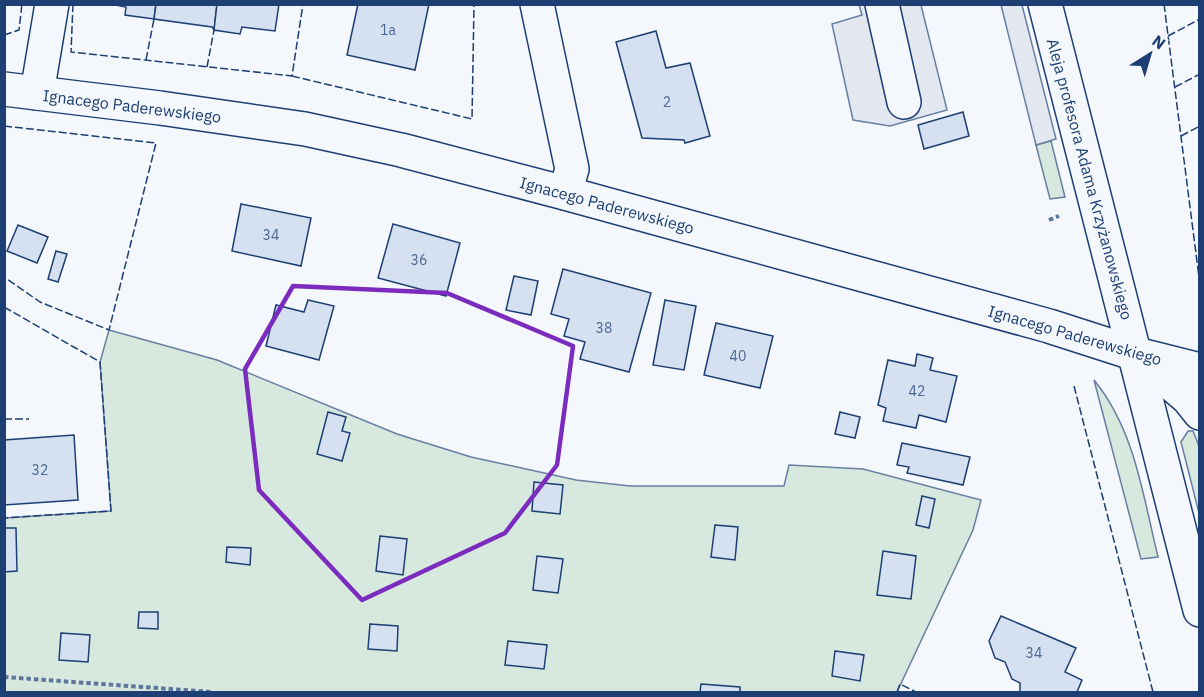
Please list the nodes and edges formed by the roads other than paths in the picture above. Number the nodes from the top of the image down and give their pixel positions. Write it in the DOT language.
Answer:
graph roads {
  1 [pos="52,4"];
  2 [pos="537,4"];
  3 [pos="882,4"];
  4 [pos="1045,4"];
  5 [pos="4,89"];
  6 [pos="37,93"];
  7 [pos="904,102"];
  8 [pos="565,193"];
  9 [pos="1136,354"];
  10 [pos="1200,370"];
  11 [pos="1200,412"];
  12 [pos="1200,610"];
  1 -- 6 [label="street"];
  2 -- 8 [label="street"];
  3 -- 7 [label="street"];
  4 -- 9 [label="street, Aleja profesora Adama Krzyżanowskiego"];
  5 -- 6 [label="street, Ignacego Paderewskiego"];
  6 -- 8 [label="street, Ignacego Paderewskiego"];
  8 -- 9 [label="street, Ignacego Paderewskiego"];
  9 -- 10 [label="street, Ignacego Paderewskiego"];
  9 -- 11 [label="street"];
  9 -- 12 [label="street, Aleja profesora Adama Krzyżanowskiego"];
}
